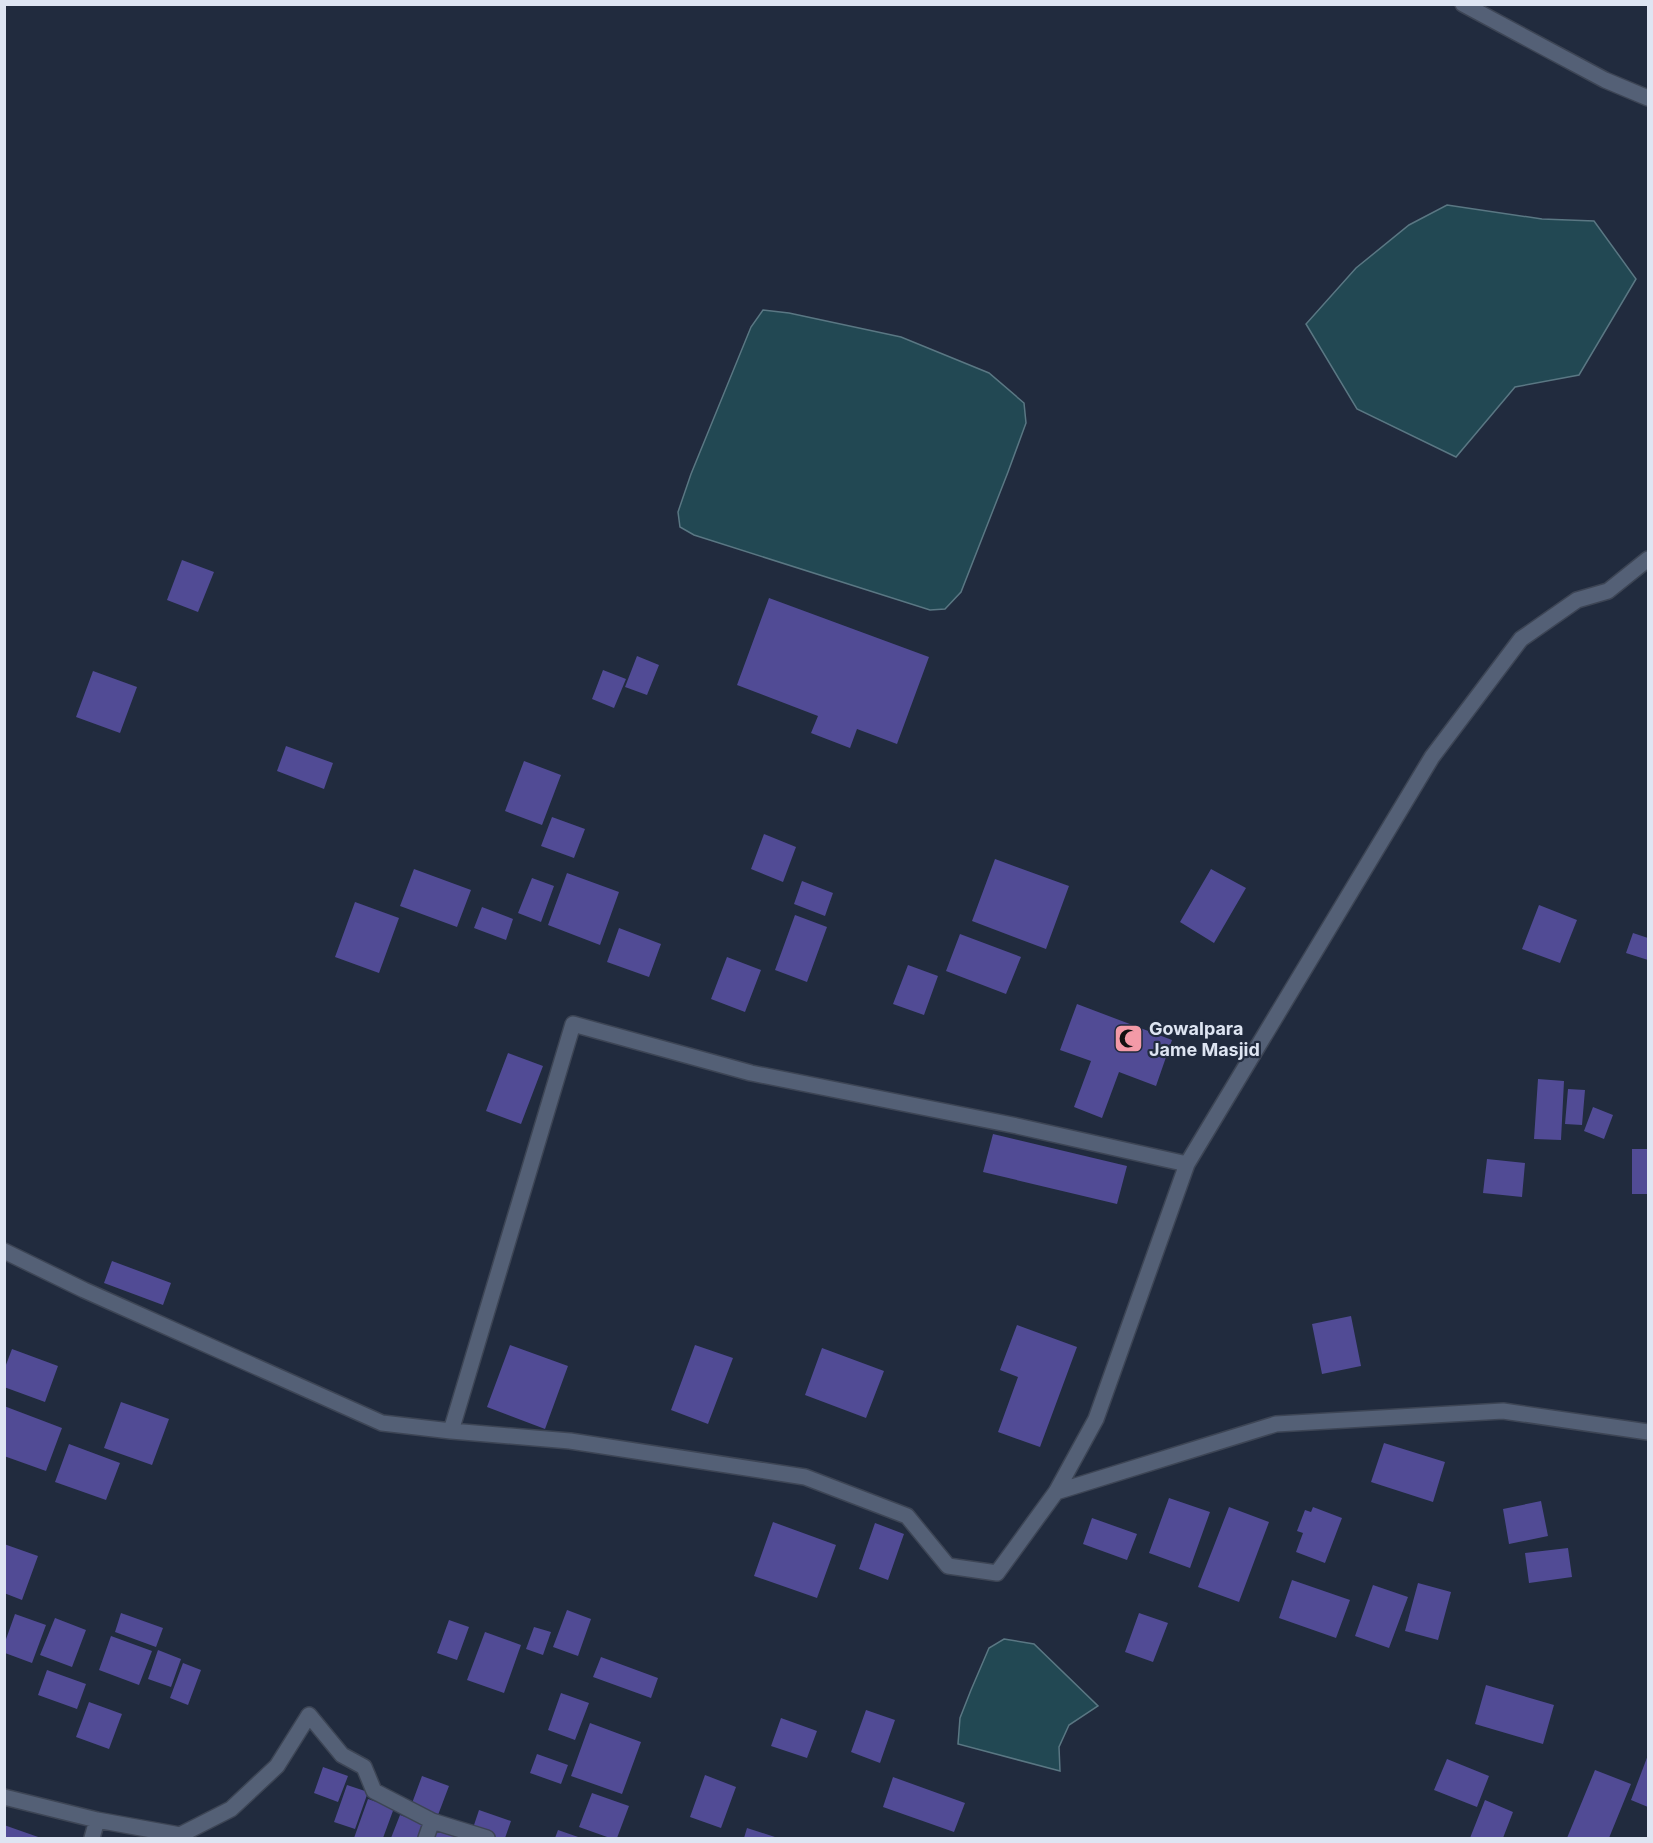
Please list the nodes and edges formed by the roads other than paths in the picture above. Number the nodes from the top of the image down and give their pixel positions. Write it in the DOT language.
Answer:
graph roads {
  1 [pos="1463,4"];
  2 [pos="1648,98"];
  3 [pos="1648,559"];
  4 [pos="1187,1164"];
  5 [pos="4,1251"];
  6 [pos="451,1431"];
  7 [pos="1648,1432"];
  8 [pos="1056,1492"];
  9 [pos="4,1797"];
  10 [pos="97,1820"];
  11 [pos="432,1821"];
  12 [pos="93,1839"];
  13 [pos="426,1839"];
  14 [pos="487,1839"];
  1 -- 2 [label="street"];
  3 -- 4 [label="street"];
  4 -- 6 [label="street"];
  4 -- 8 [label="street"];
  5 -- 6 [label="street"];
  6 -- 8 [label="street"];
  7 -- 8 [label="street"];
  9 -- 10 [label="street"];
  10 -- 11 [label="street"];
  10 -- 12 [label="street"];
  11 -- 13 [label="street"];
  11 -- 14 [label="street"];
}
